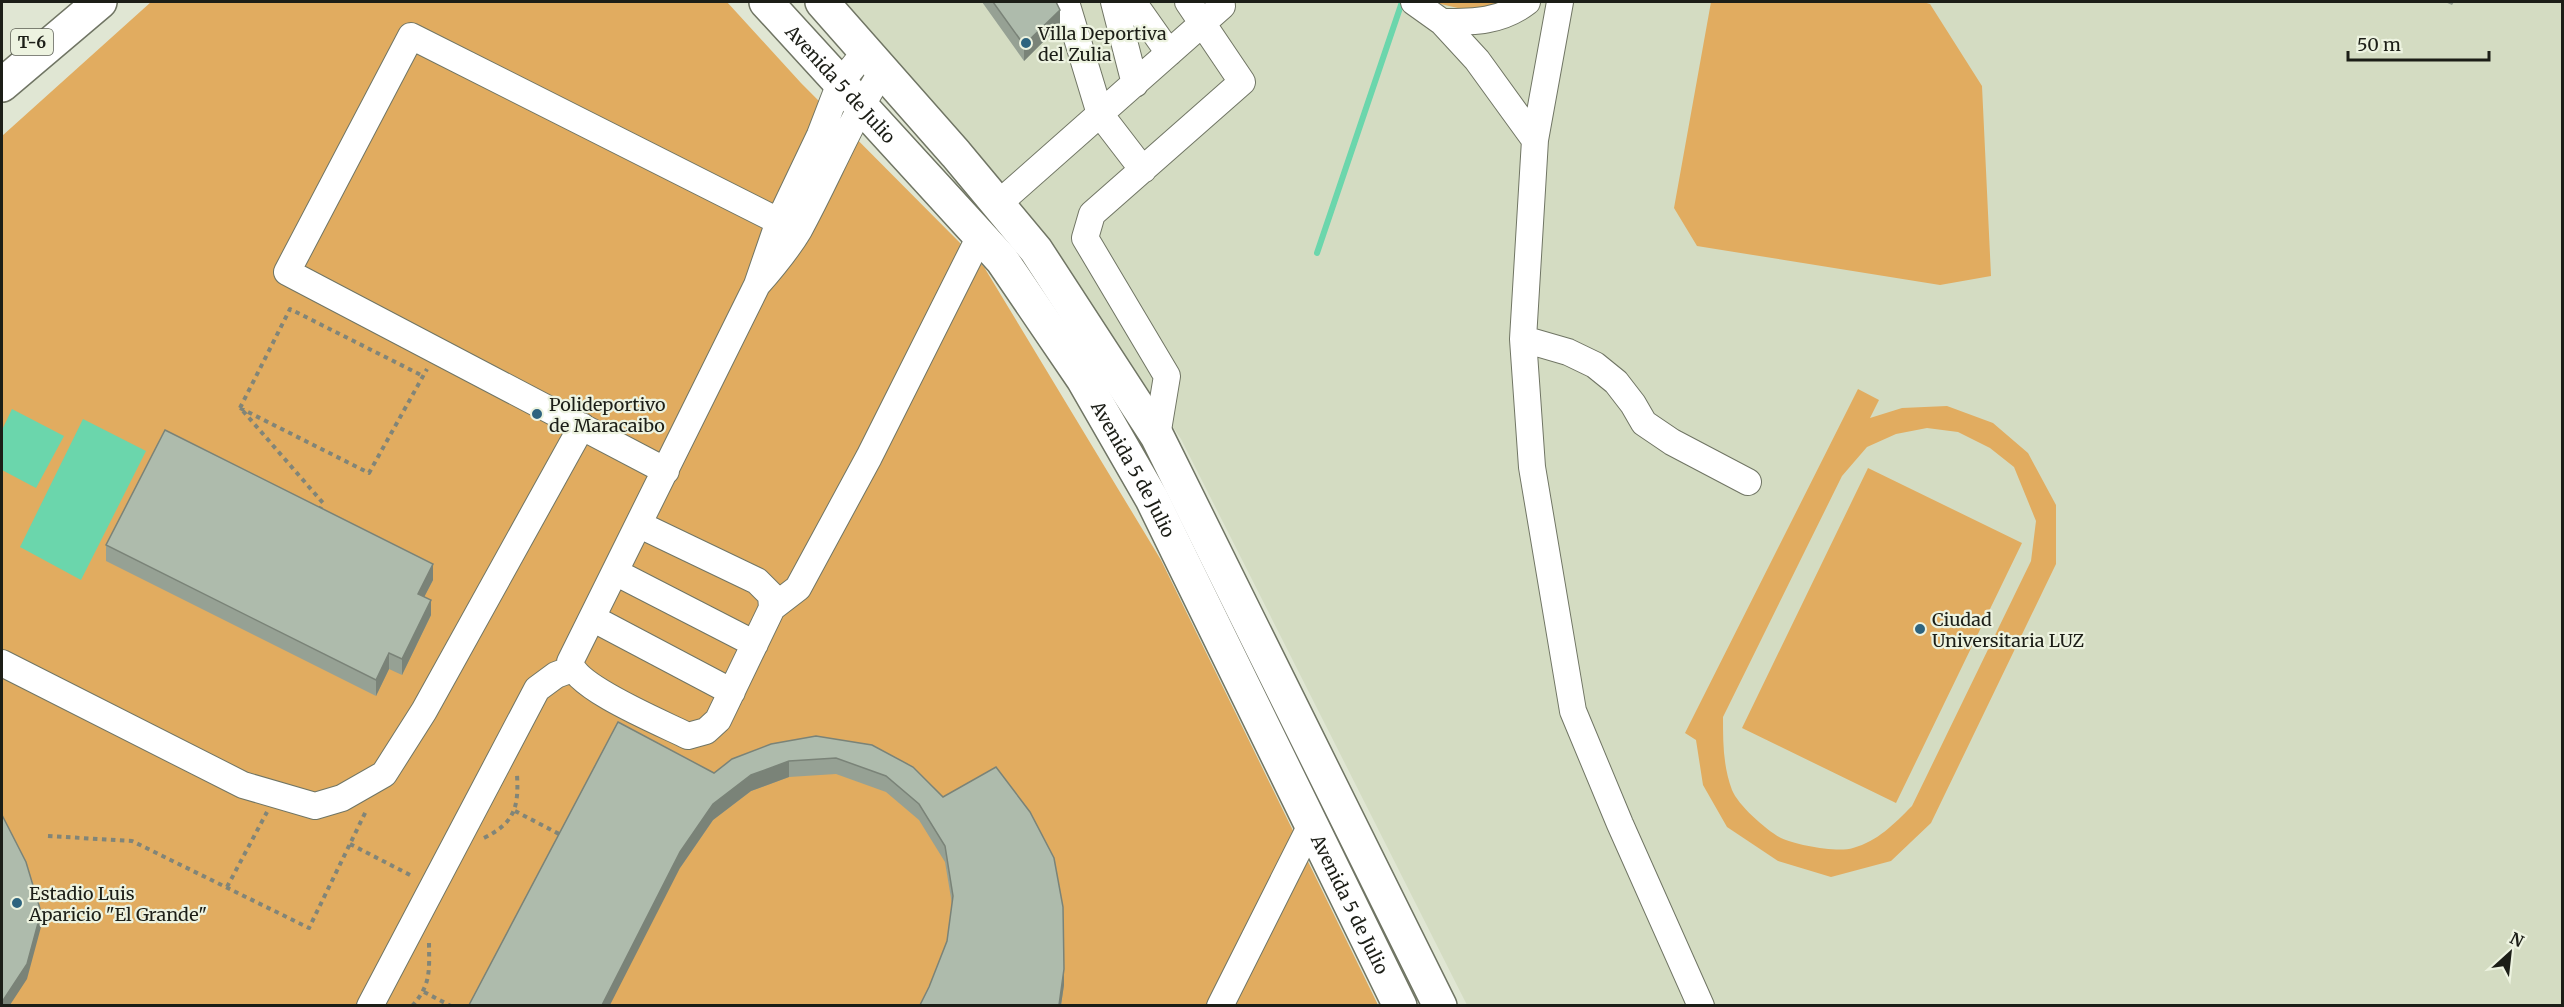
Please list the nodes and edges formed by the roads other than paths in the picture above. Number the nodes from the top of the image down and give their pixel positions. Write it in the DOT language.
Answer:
graph roads {
  1 [pos="63,2"];
  2 [pos="100,2"];
  3 [pos="766,2"];
  4 [pos="822,2"];
  5 [pos="1066,2"];
  6 [pos="1114,2"];
  7 [pos="1133,2"];
  8 [pos="1188,2"];
  9 [pos="1414,2"];
  10 [pos="1527,2"];
  11 [pos="1560,2"];
  12 [pos="1222,6"];
  13 [pos="1442,22"];
  14 [pos="1203,24"];
  15 [pos="1169,53"];
  16 [pos="874,61"];
  17 [pos="2,84"];
  18 [pos="1135,84"];
  19 [pos="850,94"];
  20 [pos="1100,114"];
  21 [pos="1535,141"];
  22 [pos="1143,170"];
  23 [pos="998,204"];
  24 [pos="789,226"];
  25 [pos="980,236"];
  26 [pos="1523,339"];
  27 [pos="582,426"];
  28 [pos="1157,436"];
  29 [pos="666,471"];
  30 [pos="1749,482"];
  31 [pos="640,525"];
  32 [pos="615,572"];
  33 [pos="772,608"];
  34 [pos="592,618"];
  35 [pos="754,644"];
  36 [pos="2,663"];
  37 [pos="572,669"];
  38 [pos="732,692"];
  39 [pos="1345,813"];
  40 [pos="1311,825"];
  41 [pos="370,1005"];
  42 [pos="1220,1005"];
  43 [pos="1400,1005"];
  44 [pos="1440,1005"];
  45 [pos="1701,1005"];
  1 -- 17 [label="main road, T-6"];
  2 -- 17 [label="main road"];
  3 -- 19 [label="main road, Avenida 5 de Julio"];
  4 -- 16 [label="main road, Avenida 5 de Julio"];
  5 -- 20 [label="lane"];
  6 -- 18 [label="lane"];
  7 -- 15 [label="lane"];
  8 -- 14 [label="lane"];
  9 -- 13 [label="lane"];
  10 -- 13 [label="lane"];
  11 -- 21 [label="lane"];
  12 -- 14 [label="lane"];
  13 -- 21 [label="lane"];
  14 -- 15 [label="lane"];
  14 -- 22 [label="lane"];
  15 -- 18 [label="lane"];
  16 -- 19 [label="lane"];
  16 -- 23 [label="main road, Avenida 5 de Julio"];
  18 -- 20 [label="lane"];
  19 -- 24 [label="lane"];
  19 -- 25 [label="main road, Avenida 5 de Julio"];
  20 -- 22 [label="lane"];
  20 -- 23 [label="lane"];
  21 -- 26 [label="lane"];
  22 -- 28 [label="lane"];
  23 -- 28 [label="main road, Avenida 5 de Julio"];
  24 -- 27 [label="lane"];
  24 -- 29 [label="lane"];
  25 -- 33 [label="lane"];
  25 -- 40 [label="main road, Avenida 5 de Julio"];
  26 -- 30 [label="lane"];
  26 -- 45 [label="lane"];
  27 -- 29 [label="lane"];
  27 -- 36 [label="lane"];
  28 -- 39 [label="main road, Avenida 5 de Julio"];
  29 -- 31 [label="lane"];
  31 -- 32 [label="lane"];
  31 -- 33 [label="lane"];
  32 -- 34 [label="lane"];
  32 -- 35 [label="lane"];
  33 -- 35 [label="lane"];
  34 -- 37 [label="lane"];
  34 -- 38 [label="lane"];
  35 -- 38 [label="lane"];
  37 -- 38 [label="lane"];
  37 -- 41 [label="lane"];
  39 -- 40 [label="main road"];
  39 -- 44 [label="main road, Avenida 5 de Julio"];
  40 -- 42 [label="lane"];
  40 -- 43 [label="main road, Avenida 5 de Julio"];
}
